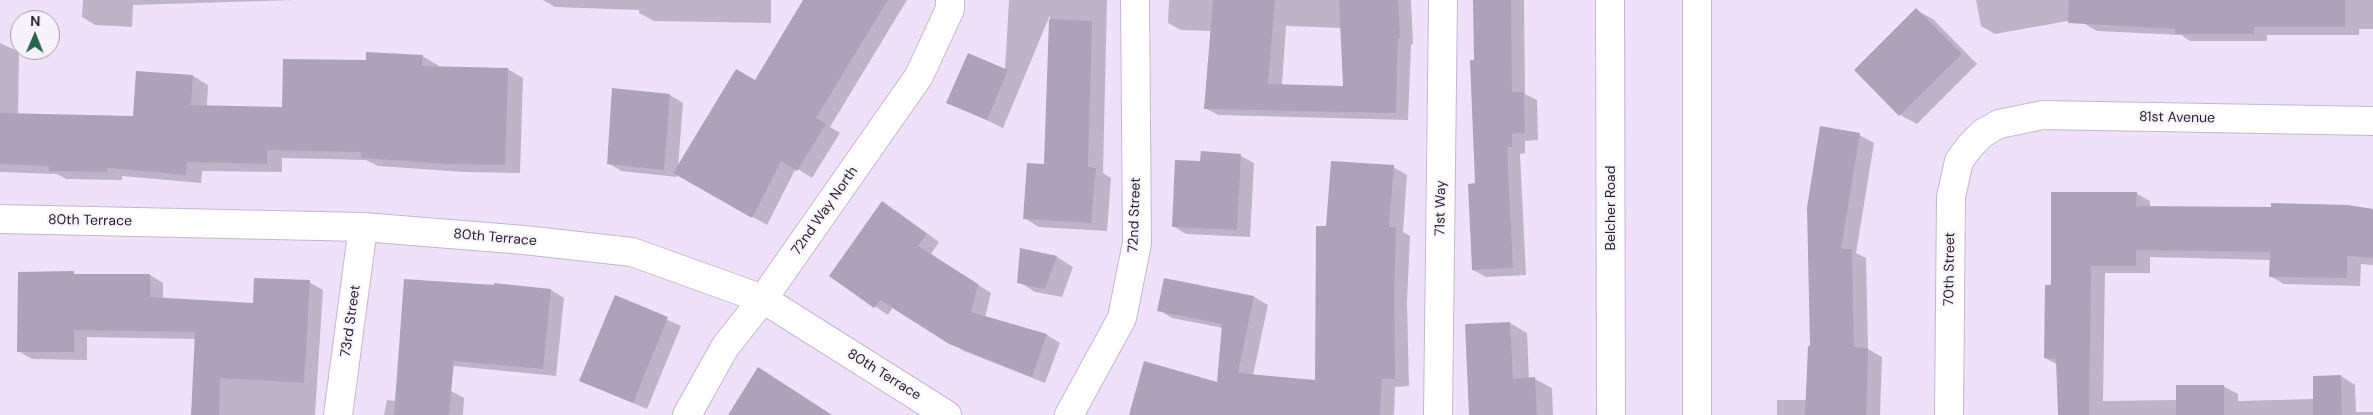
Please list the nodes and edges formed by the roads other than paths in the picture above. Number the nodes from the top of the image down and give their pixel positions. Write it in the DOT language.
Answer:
graph roads {
  1 [pos="950,0"];
  2 [pos="1135,0"];
  3 [pos="1443,0"];
  4 [pos="1610,0"];
  5 [pos="1697,0"];
  6 [pos="2373,121"];
  7 [pos="1983,133"];
  8 [pos="0,219"];
  9 [pos="363,227"];
  10 [pos="763,299"];
  11 [pos="338,415"];
  12 [pos="687,415"];
  13 [pos="947,415"];
  14 [pos="1069,415"];
  15 [pos="1438,415"];
  16 [pos="1611,415"];
  17 [pos="1697,415"];
  18 [pos="1949,415"];
  1 -- 10 [label="street, 72nd Way North"];
  2 -- 14 [label="street, 72nd Street"];
  3 -- 15 [label="street, 71st Way"];
  4 -- 16 [label="street, Belcher Road"];
  5 -- 17 [label="street"];
  6 -- 7 [label="street, 81st Avenue"];
  7 -- 18 [label="street, 70th Street"];
  8 -- 9 [label="street, 80th Terrace"];
  9 -- 10 [label="street, 80th Terrace"];
  9 -- 11 [label="street, 73rd Street"];
  10 -- 12 [label="street, 72nd Way North"];
  10 -- 13 [label="street, 80th Terrace"];
}
